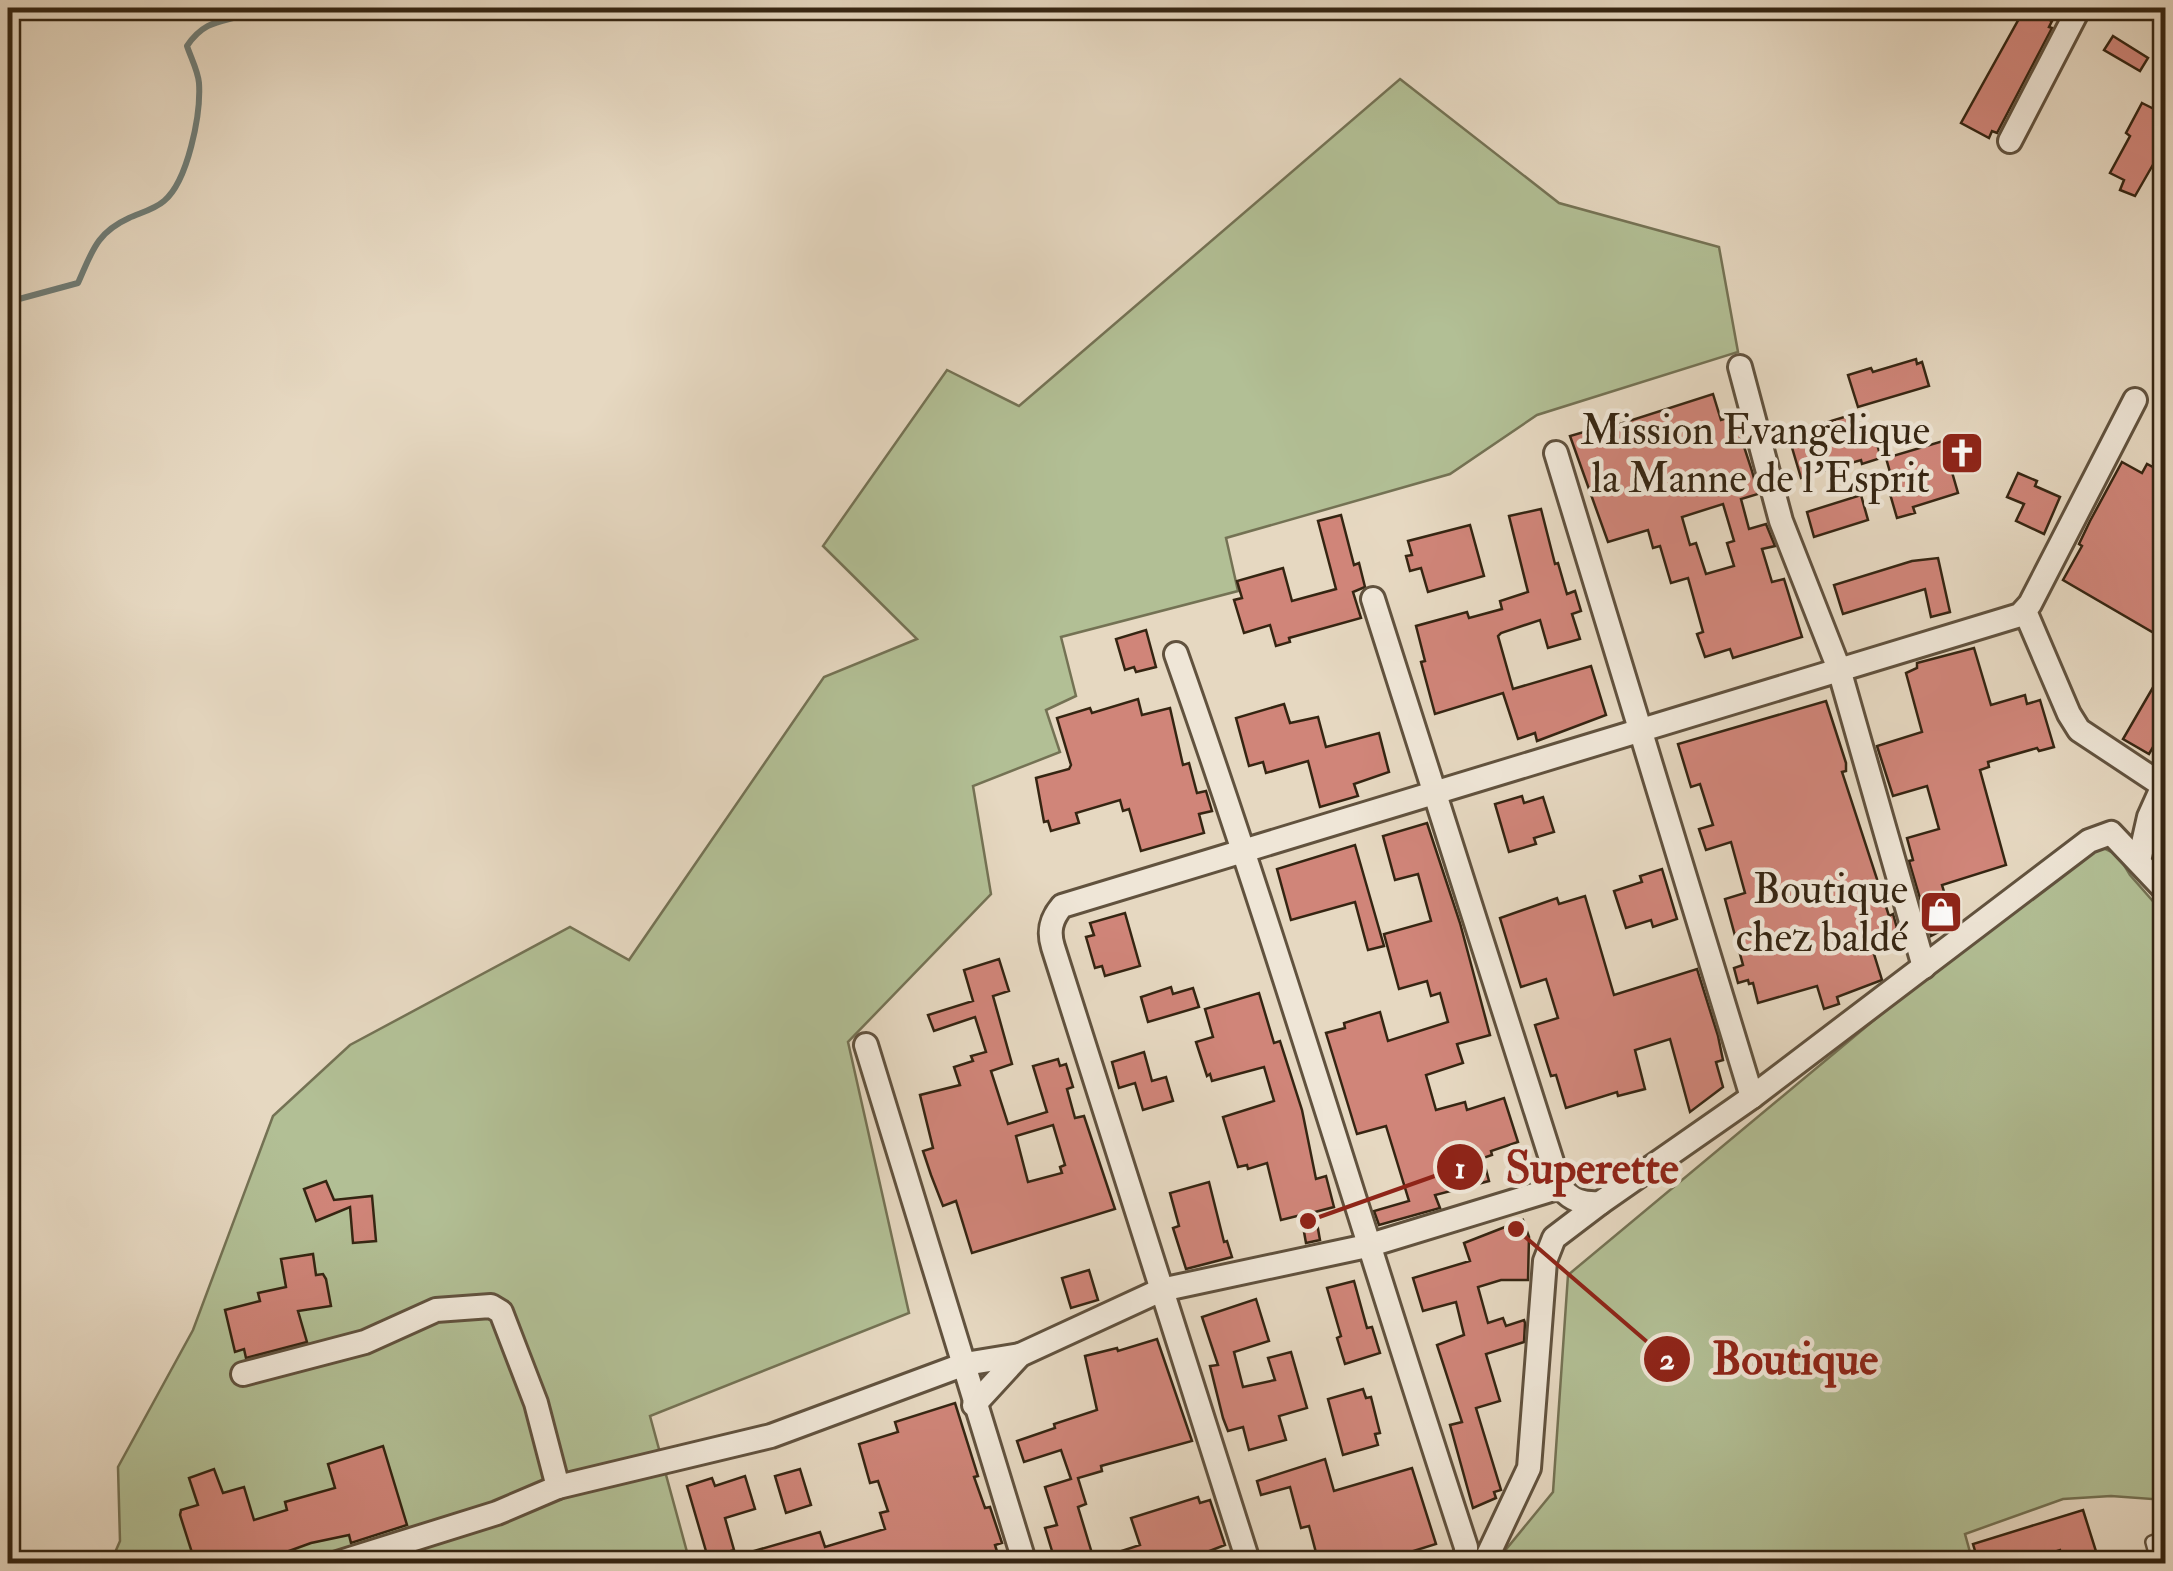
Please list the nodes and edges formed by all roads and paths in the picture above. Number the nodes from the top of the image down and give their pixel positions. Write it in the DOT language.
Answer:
graph roads {
  1 [pos="2079,8"];
  2 [pos="2010,142"];
  3 [pos="1740,367"];
  4 [pos="2135,400"];
  5 [pos="1556,453"];
  6 [pos="1373,599"];
  7 [pos="2026,610"];
  8 [pos="1176,654"];
  9 [pos="1838,669"];
  10 [pos="1639,728"];
  11 [pos="2164,782"];
  12 [pos="1434,794"];
  13 [pos="1246,852"];
  14 [pos="2139,861"];
  15 [pos="2166,891"];
  16 [pos="1924,967"];
  17 [pos="866,1045"];
  18 [pos="1752,1097"];
  19 [pos="1560,1188"];
  20 [pos="1600,1203"];
  21 [pos="1366,1246"];
  22 [pos="1161,1290"];
  23 [pos="1020,1354"];
  24 [pos="965,1364"];
  25 [pos="243,1374"];
  26 [pos="974,1405"];
  27 [pos="558,1487"];
  28 [pos="2166,1537"];
  29 [pos="1025,1563"];
  30 [pos="334,1564"];
  31 [pos="1249,1564"];
  32 [pos="1466,1564"];
  33 [pos="1481,1564"];
  34 [pos="2158,1564"];
  1 -- 2 [label="street"];
  3 -- 9 [label="street"];
  4 -- 7 [label="street"];
  5 -- 10 [label="street"];
  6 -- 12 [label="street"];
  7 -- 9 [label="street"];
  7 -- 11 [label="street"];
  8 -- 13 [label="street"];
  9 -- 10 [label="street"];
  9 -- 16 [label="street"];
  10 -- 12 [label="street"];
  10 -- 18 [label="street"];
  11 -- 14 [label="street"];
  12 -- 13 [label="street"];
  12 -- 19 [label="street"];
  13 -- 21 [label="street"];
  13 -- 22 [label="street"];
  14 -- 15 [label="street"];
  14 -- 16 [label="street"];
  16 -- 18 [label="street"];
  17 -- 24 [label="street"];
  18 -- 20 [label="street"];
  19 -- 20 [label="street"];
  19 -- 21 [label="street"];
  20 -- 33 [label="street"];
  21 -- 22 [label="street"];
  21 -- 32 [label="street"];
  22 -- 23 [label="street"];
  22 -- 31 [label="street"];
  23 -- 24 [label="street"];
  23 -- 26 [label="street"];
  24 -- 26 [label="street"];
  24 -- 27 [label="street"];
  25 -- 27 [label="street"];
  26 -- 29 [label="street"];
  27 -- 30 [label="street"];
  28 -- 34 [label="lane"];
}
